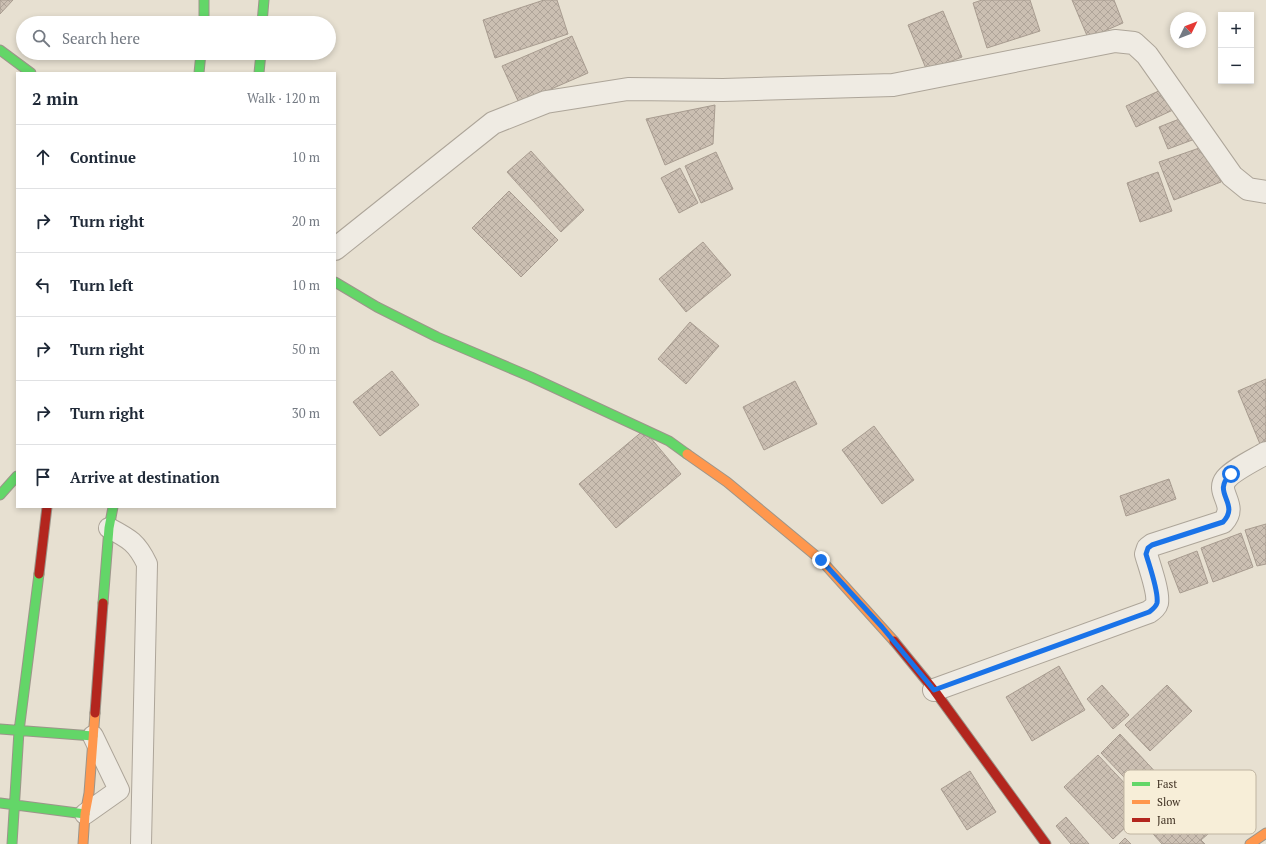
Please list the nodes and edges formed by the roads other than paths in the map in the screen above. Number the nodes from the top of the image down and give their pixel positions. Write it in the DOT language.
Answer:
graph roads {
  1 [pos="204,0"];
  2 [pos="264,0"];
  3 [pos="204,16"];
  4 [pos="263,16"];
  5 [pos="0,50"];
  6 [pos="200,60"];
  7 [pos="260,60"];
  8 [pos="30,72"];
  9 [pos="199,72"];
  10 [pos="259,72"];
  11 [pos="1266,192"];
  12 [pos="336,248"];
  13 [pos="336,283"];
  14 [pos="1266,453"];
  15 [pos="16,477"];
  16 [pos="0,495"];
  17 [pos="47,508"];
  18 [pos="113,508"];
  19 [pos="109,528"];
  20 [pos="934,690"];
  21 [pos="0,729"];
  22 [pos="19,731"];
  23 [pos="93,736"];
  24 [pos="119,790"];
  25 [pos="142,796"];
  26 [pos="0,804"];
  27 [pos="15,805"];
  28 [pos="85,814"];
  29 [pos="1266,833"];
  30 [pos="12,844"];
  31 [pos="84,844"];
  32 [pos="141,844"];
  33 [pos="1046,844"];
  34 [pos="1250,844"];
  1 -- 3 [label="street"];
  2 -- 4 [label="street"];
  5 -- 8 [label="street"];
  6 -- 9 [label="street"];
  7 -- 10 [label="street"];
  11 -- 12 [label="street"];
  13 -- 20 [label="street"];
  14 -- 20 [label="street"];
  15 -- 16 [label="street"];
  17 -- 22 [label="street"];
  18 -- 19 [label="street"];
  19 -- 23 [label="street"];
  19 -- 25 [label="lane"];
  20 -- 33 [label="street"];
  21 -- 22 [label="street"];
  22 -- 23 [label="street"];
  22 -- 27 [label="street"];
  23 -- 24 [label="lane"];
  23 -- 28 [label="street"];
  24 -- 25 [label="lane"];
  24 -- 28 [label="lane"];
  25 -- 32 [label="lane"];
  26 -- 27 [label="street"];
  27 -- 28 [label="street"];
  27 -- 30 [label="street"];
  28 -- 31 [label="street"];
  29 -- 34 [label="street"];
}
